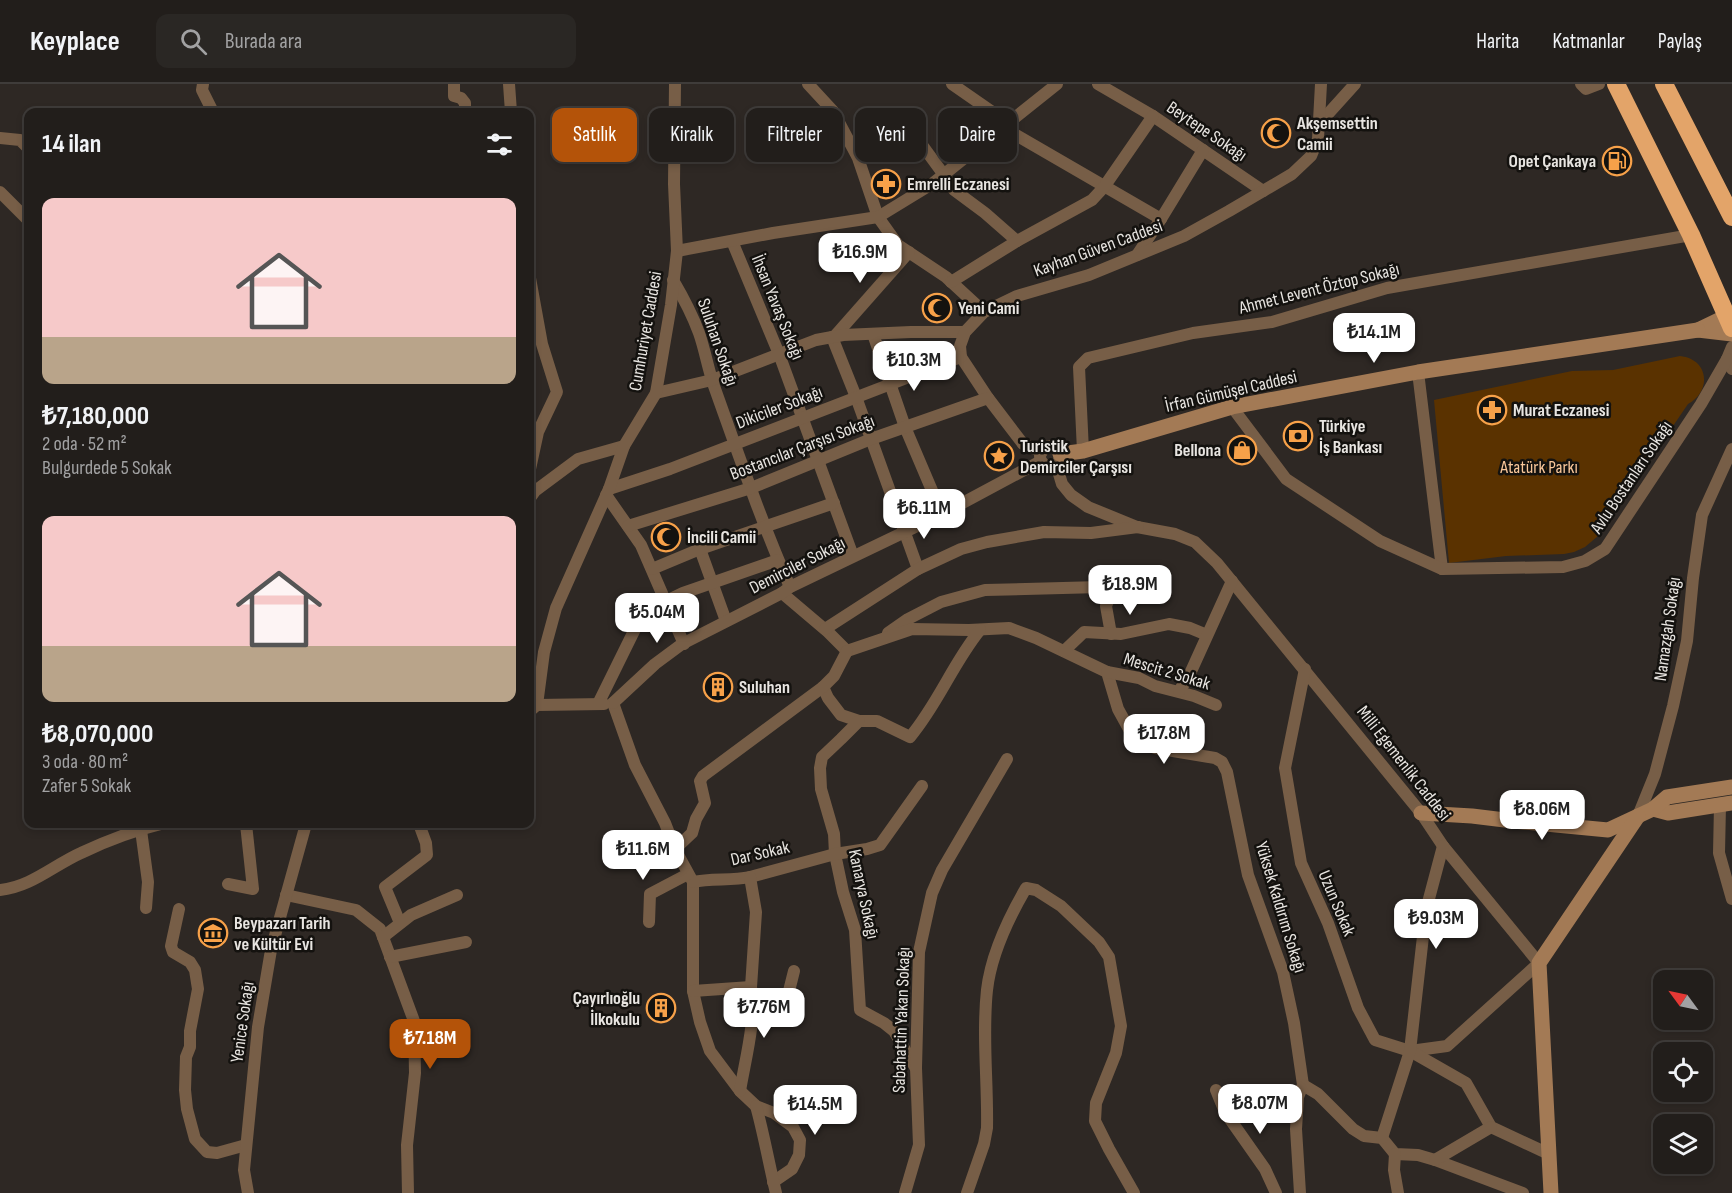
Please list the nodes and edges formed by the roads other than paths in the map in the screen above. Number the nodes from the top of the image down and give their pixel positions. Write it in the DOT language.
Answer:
graph roads {
  1 [pos="202,84"];
  2 [pos="454,84"];
  3 [pos="509,84"];
  4 [pos="675,84"];
  5 [pos="808,84"];
  6 [pos="952,84"];
  7 [pos="1057,84"];
  8 [pos="1098,84"];
  9 [pos="1321,84"];
  10 [pos="1355,84"];
  11 [pos="1581,84"];
  12 [pos="1599,84"];
  13 [pos="1617,84"];
  14 [pos="1664,84"];
  15 [pos="211,108"];
  16 [pos="465,108"];
  17 [pos="511,108"];
  18 [pos="986,108"];
  19 [pos="1153,116"];
  20 [pos="1017,117"];
  21 [pos="1318,125"];
  22 [pos="1017,136"];
  23 [pos="0,138"];
  24 [pos="24,144"];
  25 [pos="926,150"];
  26 [pos="1203,150"];
  27 [pos="961,162"];
  28 [pos="944,175"];
  29 [pos="1104,186"];
  30 [pos="1263,191"];
  31 [pos="0,192"];
  32 [pos="24,216"];
  33 [pos="878,217"];
  34 [pos="1732,217"];
  35 [pos="1161,219"];
  36 [pos="1690,235"];
  37 [pos="732,241"];
  38 [pos="1017,241"];
  39 [pos="677,251"];
  40 [pos="909,252"];
  41 [pos="1137,255"];
  42 [pos="674,280"];
  43 [pos="951,282"];
  44 [pos="534,300"];
  45 [pos="984,312"];
  46 [pos="1730,314"];
  47 [pos="1698,330"];
  48 [pos="965,332"];
  49 [pos="873,334"];
  50 [pos="1732,334"];
  51 [pos="833,337"];
  52 [pos="1732,346"];
  53 [pos="779,354"];
  54 [pos="961,357"];
  55 [pos="1730,364"];
  56 [pos="1418,372"];
  57 [pos="712,380"];
  58 [pos="890,386"];
  59 [pos="656,393"];
  60 [pos="856,397"];
  61 [pos="988,398"];
  62 [pos="1232,407"];
  63 [pos="802,417"];
  64 [pos="905,427"];
  65 [pos="870,440"];
  66 [pos="735,444"];
  67 [pos="624,447"];
  68 [pos="1732,449"];
  69 [pos="534,450"];
  70 [pos="1083,451"];
  71 [pos="1042,456"];
  72 [pos="1058,459"];
  73 [pos="818,461"];
  74 [pos="752,488"];
  75 [pos="534,492"];
  76 [pos="608,492"];
  77 [pos="834,503"];
  78 [pos="942,514"];
  79 [pos="628,526"];
  80 [pos="766,527"];
  81 [pos="1140,527"];
  82 [pos="904,533"];
  83 [pos="700,549"];
  84 [pos="853,556"];
  85 [pos="778,560"];
  86 [pos="652,569"];
  87 [pos="918,569"];
  88 [pos="1442,569"];
  89 [pos="1232,581"];
  90 [pos="712,582"];
  91 [pos="786,590"];
  92 [pos="666,602"];
  93 [pos="726,621"];
  94 [pos="825,629"];
  95 [pos="980,630"];
  96 [pos="1112,633"];
  97 [pos="1207,635"];
  98 [pos="875,642"];
  99 [pos="684,644"];
  100 [pos="847,651"];
  101 [pos="1064,651"];
  102 [pos="1305,669"];
  103 [pos="1107,672"];
  104 [pos="823,687"];
  105 [pos="1179,691"];
  106 [pos="534,703"];
  107 [pos="598,704"];
  108 [pos="613,704"];
  109 [pos="1216,705"];
  110 [pos="534,708"];
  111 [pos="859,721"];
  112 [pos="1006,759"];
  113 [pos="922,786"];
  114 [pos="1732,787"];
  115 [pos="1726,804"];
  116 [pos="1653,809"];
  117 [pos="1421,813"];
  118 [pos="1638,816"];
  119 [pos="148,828"];
  120 [pos="246,828"];
  121 [pos="305,828"];
  122 [pos="420,828"];
  123 [pos="141,830"];
  124 [pos="1443,846"];
  125 [pos="675,849"];
  126 [pos="835,854"];
  127 [pos="750,877"];
  128 [pos="691,878"];
  129 [pos="228,884"];
  130 [pos="0,890"];
  131 [pos="286,895"];
  132 [pos="457,895"];
  133 [pos="1732,899"];
  134 [pos="147,908"];
  135 [pos="179,909"];
  136 [pos="649,922"];
  137 [pos="400,923"];
  138 [pos="383,937"];
  139 [pos="466,942"];
  140 [pos="390,957"];
  141 [pos="1539,963"];
  142 [pos="794,971"];
  143 [pos="693,991"];
  144 [pos="752,994"];
  145 [pos="1410,1051"];
  146 [pos="916,1068"];
  147 [pos="1303,1085"];
  148 [pos="1216,1090"];
  149 [pos="740,1091"];
  150 [pos="756,1106"];
  151 [pos="1491,1127"];
  152 [pos="1382,1138"];
  153 [pos="246,1145"];
  154 [pos="1395,1154"];
  155 [pos="1549,1154"];
  156 [pos="1435,1160"];
  157 [pos="775,1187"];
  158 [pos="248,1193"];
  159 [pos="408,1193"];
  160 [pos="906,1193"];
  161 [pos="967,1193"];
  162 [pos="1134,1193"];
  163 [pos="1276,1193"];
  164 [pos="1300,1193"];
  165 [pos="1398,1193"];
  166 [pos="1523,1193"];
  167 [pos="1551,1193"];
  1 -- 15 [label="street"];
  2 -- 16 [label="street"];
  3 -- 17 [label="street"];
  4 -- 39 [label="street, Cumhuriyet Caddesi"];
  5 -- 33 [label="street"];
  6 -- 18 [label="street"];
  7 -- 20 [label="street"];
  8 -- 19 [label="street, Beytepe Sokağı"];
  9 -- 21 [label="street, Kayhan Güven Caddesi"];
  10 -- 21 [label="street"];
  11 -- 12 [label="street"];
  13 -- 36 [label="highway"];
  14 -- 34 [label="highway"];
  19 -- 26 [label="street, Beytepe Sokağı"];
  19 -- 29 [label="street"];
  21 -- 30 [label="street, Kayhan Güven Caddesi"];
  22 -- 29 [label="street"];
  23 -- 24 [label="street"];
  25 -- 28 [label="street"];
  26 -- 30 [label="street, Beytepe Sokağı"];
  26 -- 35 [label="street"];
  27 -- 28 [label="street"];
  28 -- 33 [label="street"];
  28 -- 38 [label="street"];
  29 -- 35 [label="street"];
  29 -- 38 [label="street"];
  30 -- 41 [label="street, Kayhan Güven Caddesi"];
  31 -- 32 [label="street"];
  33 -- 37 [label="street"];
  33 -- 40 [label="street"];
  35 -- 41 [label="street"];
  36 -- 46 [label="highway"];
  36 -- 70 [label="street, Ahmet Levent Öztop Sokağı"];
  37 -- 39 [label="street"];
  37 -- 53 [label="street, İhsan Yavaş Sokağı"];
  38 -- 43 [label="street"];
  39 -- 42 [label="street, Cumhuriyet Caddesi"];
  40 -- 43 [label="street"];
  40 -- 51 [label="street"];
  41 -- 45 [label="street, Kayhan Güven Caddesi"];
  42 -- 57 [label="street, Suluhan Sokağı"];
  42 -- 59 [label="street, Cumhuriyet Caddesi"];
  43 -- 45 [label="street"];
  44 -- 69 [label="street"];
  45 -- 48 [label="street, Kayhan Güven Caddesi"];
  46 -- 47 [label="street, İrfan Gümüşel Caddesi"];
  47 -- 50 [label="street, İrfan Gümüşel Caddesi"];
  47 -- 56 [label="street, İrfan Gümüşel Caddesi"];
  48 -- 49 [label="street"];
  48 -- 54 [label="street"];
  49 -- 51 [label="street"];
  49 -- 58 [label="street"];
  51 -- 53 [label="street"];
  51 -- 60 [label="street"];
  52 -- 55 [label="street"];
  53 -- 57 [label="street"];
  53 -- 63 [label="street, İhsan Yavaş Sokağı"];
  54 -- 58 [label="street, Dikiciler Sokağı"];
  54 -- 61 [label="street"];
  55 -- 88 [label="street, Avlu Bostanları Sokağı"];
  56 -- 62 [label="street, İrfan Gümüşel Caddesi"];
  56 -- 88 [label="street"];
  57 -- 59 [label="street"];
  57 -- 66 [label="street, Suluhan Sokağı"];
  58 -- 60 [label="street, Dikiciler Sokağı"];
  58 -- 64 [label="street"];
  59 -- 67 [label="street, Cumhuriyet Caddesi"];
  60 -- 63 [label="street, Dikiciler Sokağı"];
  60 -- 65 [label="street"];
  61 -- 64 [label="street, Bostancılar Çarşısı Sokağı"];
  61 -- 71 [label="street"];
  62 -- 70 [label="street, İrfan Gümüşel Caddesi"];
  62 -- 88 [label="street, Avlu Bostanları Sokağı"];
  63 -- 66 [label="street, Dikiciler Sokağı"];
  63 -- 73 [label="street, İhsan Yavaş Sokağı"];
  64 -- 65 [label="street, Bostancılar Çarşısı Sokağı"];
  64 -- 78 [label="street"];
  65 -- 73 [label="street, Bostancılar Çarşısı Sokağı"];
  65 -- 82 [label="street"];
  66 -- 74 [label="street, Suluhan Sokağı"];
  66 -- 76 [label="street, Dikiciler Sokağı"];
  67 -- 75 [label="street"];
  67 -- 76 [label="street, Cumhuriyet Caddesi"];
  68 -- 118 [label="street, Namazgah Sokağı"];
  70 -- 72 [label="street, İrfan Gümüşel Caddesi"];
  71 -- 72 [label="street"];
  71 -- 78 [label="street, Demirciler Sokağı"];
  72 -- 81 [label="street, Milli Egemenlik Caddesi"];
  73 -- 74 [label="street, Bostancılar Çarşısı Sokağı"];
  73 -- 77 [label="street, İhsan Yavaş Sokağı"];
  74 -- 79 [label="street, Bostancılar Çarşısı Sokağı"];
  74 -- 80 [label="street, Suluhan Sokağı"];
  76 -- 79 [label="street"];
  76 -- 106 [label="street, Cumhuriyet Caddesi"];
  77 -- 80 [label="street"];
  77 -- 84 [label="street, İhsan Yavaş Sokağı"];
  78 -- 82 [label="street, Demirciler Sokağı"];
  79 -- 86 [label="street"];
  80 -- 83 [label="street"];
  80 -- 85 [label="street, Suluhan Sokağı"];
  81 -- 87 [label="street"];
  81 -- 89 [label="street, Milli Egemenlik Caddesi"];
  82 -- 84 [label="street, Demirciler Sokağı"];
  82 -- 87 [label="street"];
  83 -- 86 [label="street"];
  83 -- 90 [label="street"];
  84 -- 91 [label="street, Demirciler Sokağı"];
  85 -- 90 [label="street"];
  85 -- 91 [label="street, Suluhan Sokağı"];
  86 -- 92 [label="street"];
  87 -- 94 [label="street"];
  89 -- 97 [label="street"];
  89 -- 102 [label="street, Milli Egemenlik Caddesi"];
  90 -- 92 [label="street"];
  90 -- 93 [label="street"];
  91 -- 93 [label="street, Demirciler Sokağı"];
  91 -- 94 [label="street"];
  92 -- 99 [label="street"];
  92 -- 107 [label="street"];
  93 -- 99 [label="street, Demirciler Sokağı"];
  94 -- 100 [label="street"];
  95 -- 98 [label="street"];
  95 -- 101 [label="street"];
  95 -- 111 [label="street"];
  96 -- 97 [label="street"];
  96 -- 98 [label="street"];
  96 -- 101 [label="street"];
  97 -- 105 [label="street"];
  98 -- 100 [label="street"];
  99 -- 108 [label="street, Demirciler Sokağı"];
  100 -- 104 [label="street"];
  101 -- 103 [label="street"];
  102 -- 117 [label="street, Milli Egemenlik Caddesi"];
  102 -- 145 [label="street, Uzun Sokak"];
  103 -- 105 [label="street, Mescit 2 Sokak"];
  103 -- 147 [label="street, Yüksek Kaldırım Sokağı"];
  104 -- 111 [label="street"];
  104 -- 125 [label="street"];
  105 -- 109 [label="street, Mescit 2 Sokak"];
  107 -- 108 [label="street"];
  107 -- 110 [label="street"];
  108 -- 125 [label="street"];
  111 -- 126 [label="street, Kanarya Sokağı"];
  112 -- 146 [label="street, Sabahattin Yakan Sokağı"];
  113 -- 126 [label="street, Dar Sokak"];
  114 -- 116 [label="street"];
  115 -- 116 [label="street"];
  115 -- 133 [label="street"];
  116 -- 118 [label="street"];
  117 -- 118 [label="street"];
  117 -- 124 [label="street, Milli Egemenlik Caddesi"];
  118 -- 141 [label="street"];
  119 -- 123 [label="street"];
  120 -- 129 [label="street"];
  121 -- 131 [label="street, Yenice Sokağı"];
  122 -- 137 [label="street"];
  123 -- 130 [label="street"];
  123 -- 134 [label="street"];
  124 -- 141 [label="street, Milli Egemenlik Caddesi"];
  124 -- 145 [label="street"];
  125 -- 128 [label="street"];
  126 -- 127 [label="street, Dar Sokak"];
  126 -- 146 [label="street, Kanarya Sokağı"];
  127 -- 128 [label="street, Dar Sokak"];
  127 -- 144 [label="street"];
  128 -- 136 [label="street"];
  128 -- 143 [label="street"];
  131 -- 138 [label="street"];
  131 -- 153 [label="street, Yenice Sokağı"];
  132 -- 137 [label="street"];
  135 -- 153 [label="street"];
  137 -- 138 [label="street"];
  138 -- 140 [label="street"];
  139 -- 140 [label="street"];
  140 -- 159 [label="street"];
  141 -- 145 [label="street"];
  141 -- 155 [label="street"];
  142 -- 144 [label="street"];
  143 -- 144 [label="street"];
  143 -- 149 [label="street"];
  144 -- 149 [label="street"];
  145 -- 151 [label="street, Uzun Sokak"];
  145 -- 152 [label="street"];
  146 -- 160 [label="street, Sabahattin Yakan Sokağı"];
  147 -- 152 [label="street"];
  147 -- 164 [label="street, Yüksek Kaldırım Sokağı"];
  148 -- 163 [label="street"];
  149 -- 150 [label="street"];
  150 -- 157 [label="street"];
  150 -- 157 [label="street"];
  151 -- 155 [label="street"];
  151 -- 156 [label="street"];
  152 -- 154 [label="street"];
  153 -- 158 [label="street, Yenice Sokağı"];
  154 -- 156 [label="street"];
  154 -- 165 [label="street"];
  155 -- 167 [label="street"];
  156 -- 166 [label="street"];
  161 -- 162 [label="street"];
}
